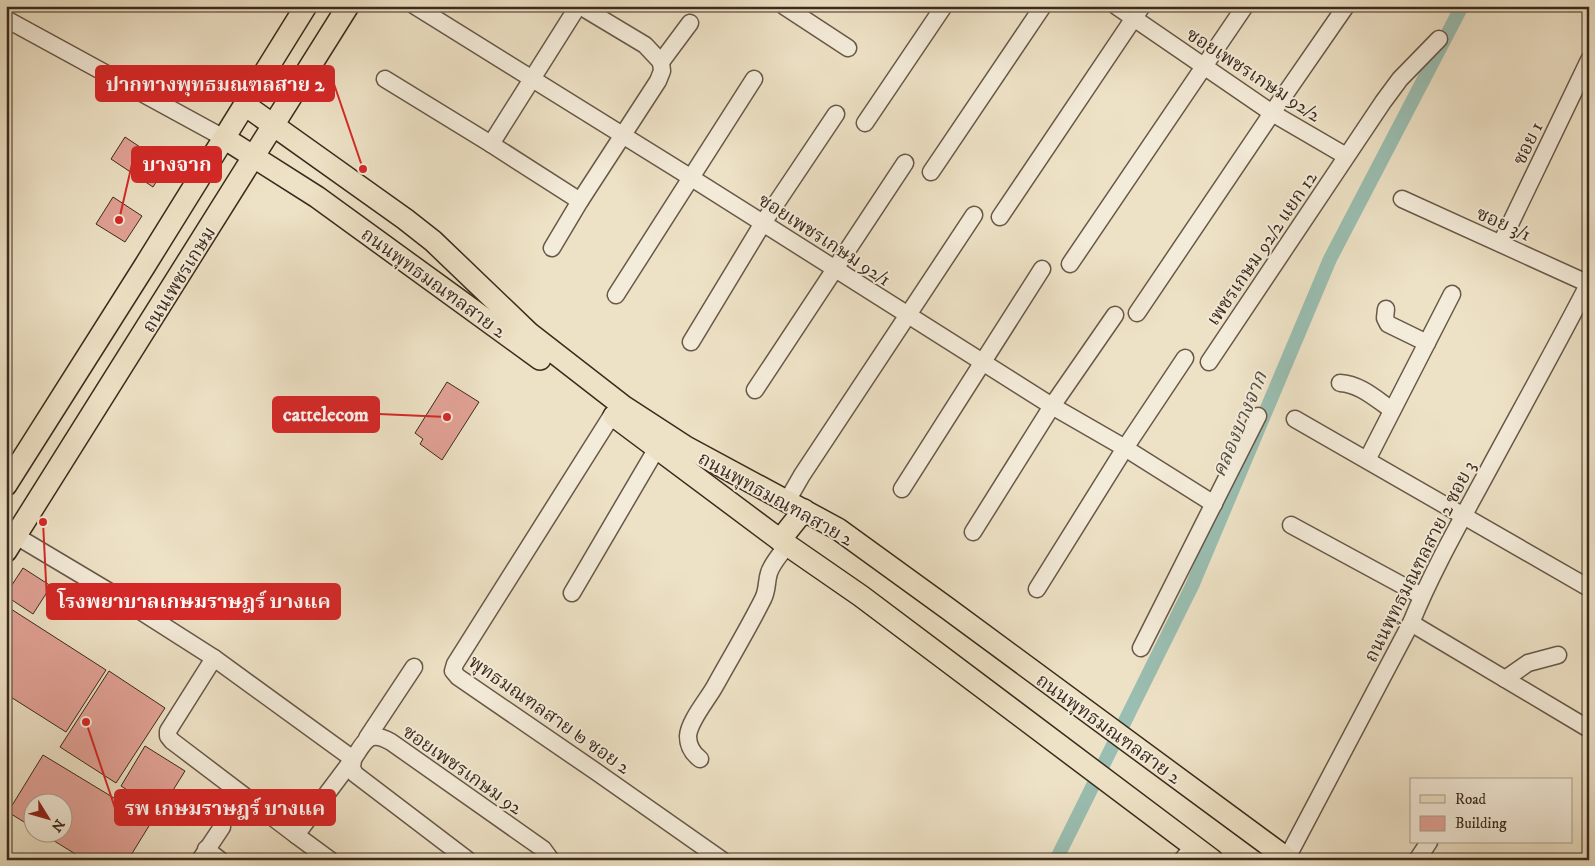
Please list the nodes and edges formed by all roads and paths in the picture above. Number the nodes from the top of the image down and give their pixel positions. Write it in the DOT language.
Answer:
graph roads {
  1 [pos="306,6"];
  2 [pos="348,6"];
  3 [pos="415,6"];
  4 [pos="579,6"];
  5 [pos="784,6"];
  6 [pos="944,6"];
  7 [pos="1043,6"];
  8 [pos="1116,6"];
  9 [pos="1244,6"];
  10 [pos="1346,6"];
  11 [pos="1138,12"];
  12 [pos="6,19"];
  13 [pos="690,24"];
  14 [pos="1439,39"];
  15 [pos="848,48"];
  16 [pos="1589,60"];
  17 [pos="661,62"];
  18 [pos="1204,66"];
  19 [pos="385,78"];
  20 [pos="754,79"];
  21 [pos="531,80"];
  22 [pos="245,105"];
  23 [pos="1272,113"];
  24 [pos="836,114"];
  25 [pos="865,123"];
  26 [pos="274,126"];
  27 [pos="623,135"];
  28 [pos="224,138"];
  29 [pos="491,144"];
  30 [pos="1346,156"];
  31 [pos="254,157"];
  32 [pos="905,162"];
  33 [pos="931,172"];
  34 [pos="690,177"];
  35 [pos="1402,199"];
  36 [pos="580,201"];
  37 [pos="974,215"];
  38 [pos="1000,216"];
  39 [pos="763,223"];
  40 [pos="1501,243"];
  41 [pos="552,248"];
  42 [pos="1070,264"];
  43 [pos="1042,269"];
  44 [pos="834,270"];
  45 [pos="1589,284"];
  46 [pos="1452,294"];
  47 [pos="616,295"];
  48 [pos="1386,309"];
  49 [pos="1137,313"];
  50 [pos="907,315"];
  51 [pos="1115,315"];
  52 [pos="691,342"];
  53 [pos="1427,343"];
  54 [pos="1185,358"];
  55 [pos="982,362"];
  56 [pos="1209,362"];
  57 [pos="1340,383"];
  58 [pos="755,390"];
  59 [pos="1052,406"];
  60 [pos="1392,410"];
  61 [pos="612,415"];
  62 [pos="1258,416"];
  63 [pos="1295,419"];
  64 [pos="657,448"];
  65 [pos="1124,448"];
  66 [pos="13,460"];
  67 [pos="1367,460"];
  68 [pos="6,485"];
  69 [pos="902,489"];
  70 [pos="1214,504"];
  71 [pos="796,505"];
  72 [pos="1463,515"];
  73 [pos="1291,525"];
  74 [pos="973,532"];
  75 [pos="784,542"];
  76 [pos="11,544"];
  77 [pos="1589,588"];
  78 [pos="1037,589"];
  79 [pos="572,593"];
  80 [pos="1422,596"];
  81 [pos="1411,623"];
  82 [pos="1141,648"];
  83 [pos="1558,655"];
  84 [pos="214,658"];
  85 [pos="414,668"];
  86 [pos="1505,679"];
  87 [pos="1589,729"];
  88 [pos="368,738"];
  89 [pos="353,759"];
  90 [pos="700,759"];
  91 [pos="222,827"];
  92 [pos="296,835"];
  93 [pos="1428,844"];
  94 [pos="1188,853"];
  95 [pos="203,855"];
  96 [pos="1288,859"];
  97 [pos="220,860"];
  98 [pos="330,860"];
  99 [pos="468,860"];
  100 [pos="551,860"];
  101 [pos="722,860"];
  102 [pos="1212,860"];
  103 [pos="1418,860"];
  1 -- 22 [label="main road, ถนนเพชรเกษม"];
  2 -- 26 [label="main road, ถนนเพชรเกษม"];
  3 -- 21 [label="street, ซอยเพชรเกษม 92/1"];
  4 -- 17 [label="street"];
  4 -- 21 [label="street"];
  5 -- 15 [label="street"];
  6 -- 25 [label="street"];
  7 -- 33 [label="street"];
  8 -- 11 [label="street, ซอยเพชรเกษม 92/2"];
  9 -- 18 [label="street"];
  10 -- 23 [label="street"];
  11 -- 18 [label="street, ซอยเพชรเกษม 92/2"];
  11 -- 38 [label="street"];
  12 -- 28 [label="street"];
  13 -- 17 [label="street"];
  14 -- 30 [label="street, เพชรเกษม 92/2 แยก 12"];
  16 -- 40 [label="street, ซอย 1"];
  17 -- 27 [label="street"];
  18 -- 23 [label="street, ซอยเพชรเกษม 92/2"];
  18 -- 42 [label="street"];
  19 -- 29 [label="street"];
  20 -- 34 [label="street"];
  21 -- 27 [label="street, ซอยเพชรเกษม 92/1"];
  21 -- 29 [label="street"];
  22 -- 26 [label="main road, ถนนพุทธมณฑลสาย 2"];
  22 -- 28 [label="main road, ถนนเพชรเกษม"];
  23 -- 30 [label="street, ซอยเพชรเกษม 92/2"];
  23 -- 49 [label="street"];
  24 -- 39 [label="street"];
  26 -- 31 [label="main road, ถนนเพชรเกษม"];
  26 -- 71 [label="main road, ถนนพุทธมณฑลสาย 2"];
  27 -- 34 [label="street, ซอยเพชรเกษม 92/1"];
  27 -- 36 [label="street"];
  28 -- 31 [label="main road, ถนนพุทธมณฑลสาย 2"];
  28 -- 66 [label="main road, ถนนเพชรเกษม"];
  29 -- 36 [label="street"];
  30 -- 56 [label="street, เพชรเกษม 92/2 แยก 12"];
  31 -- 61 [label="main road, ถนนพุทธมณฑลสาย 2"];
  31 -- 76 [label="main road, ถนนเพชรเกษม"];
  32 -- 44 [label="street"];
  34 -- 39 [label="street, ซอยเพชรเกษม 92/1"];
  34 -- 47 [label="street"];
  35 -- 40 [label="street, ซอย 3/1"];
  36 -- 41 [label="street"];
  37 -- 50 [label="street"];
  39 -- 44 [label="street, ซอยเพชรเกษม 92/1"];
  39 -- 52 [label="street"];
  40 -- 45 [label="street, ซอย 3/1"];
  43 -- 55 [label="street"];
  44 -- 50 [label="street, ซอยเพชรเกษม 92/1"];
  44 -- 58 [label="street"];
  45 -- 72 [label="street, ถนนพุทธมณฑลสาย 2 ซอย 3"];
  46 -- 53 [label="street"];
  48 -- 53 [label="street"];
  50 -- 55 [label="street, ซอยเพชรเกษม 92/1"];
  50 -- 71 [label="street"];
  51 -- 59 [label="street"];
  53 -- 60 [label="street"];
  54 -- 65 [label="street"];
  55 -- 59 [label="street, ซอยเพชรเกษม 92/1"];
  55 -- 69 [label="street"];
  57 -- 60 [label="street"];
  59 -- 65 [label="street, ซอยเพชรเกษม 92/1"];
  59 -- 74 [label="street"];
  60 -- 67 [label="street"];
  61 -- 64 [label="main road, ถนนพุทธมณฑลสาย 2"];
  61 -- 101 [label="street, พุทธมณฑลสาย ๒ ซอย 2"];
  62 -- 70 [label="street"];
  63 -- 67 [label="street"];
  64 -- 75 [label="main road, ถนนพุทธมณฑลสาย 2"];
  64 -- 79 [label="street"];
  65 -- 70 [label="street, ซอยเพชรเกษม 92/1"];
  65 -- 78 [label="street"];
  66 -- 68 [label="main road, ถนนเพชรเกษม"];
  67 -- 72 [label="street"];
  70 -- 82 [label="street"];
  71 -- 75 [label="main road"];
  71 -- 96 [label="main road, ถนนพุทธมณฑลสาย 2"];
  72 -- 77 [label="street"];
  72 -- 80 [label="street, ถนนพุทธมณฑลสาย 2 ซอย 3"];
  73 -- 80 [label="street"];
  75 -- 90 [label="street"];
  75 -- 94 [label="main road, ถนนพุทธมณฑลสาย 2"];
  76 -- 84 [label="street"];
  80 -- 81 [label="street, ถนนพุทธมณฑลสาย 2 ซอย 3"];
  81 -- 86 [label="street"];
  81 -- 96 [label="street, ถนนพุทธมณฑลสาย 2 ซอย 3"];
  83 -- 86 [label="street"];
  84 -- 89 [label="street"];
  84 -- 92 [label="street"];
  85 -- 88 [label="street"];
  86 -- 87 [label="street"];
  88 -- 89 [label="street"];
  88 -- 100 [label="street, ซอยเพชรเกษม 92"];
  89 -- 92 [label="street"];
  89 -- 99 [label="street"];
  91 -- 95 [label="street"];
  92 -- 98 [label="street"];
  93 -- 103 [label="street"];
  94 -- 102 [label="main road, ถนนพุทธมณฑลสาย 2"];
  95 -- 97 [label="street"];
}
